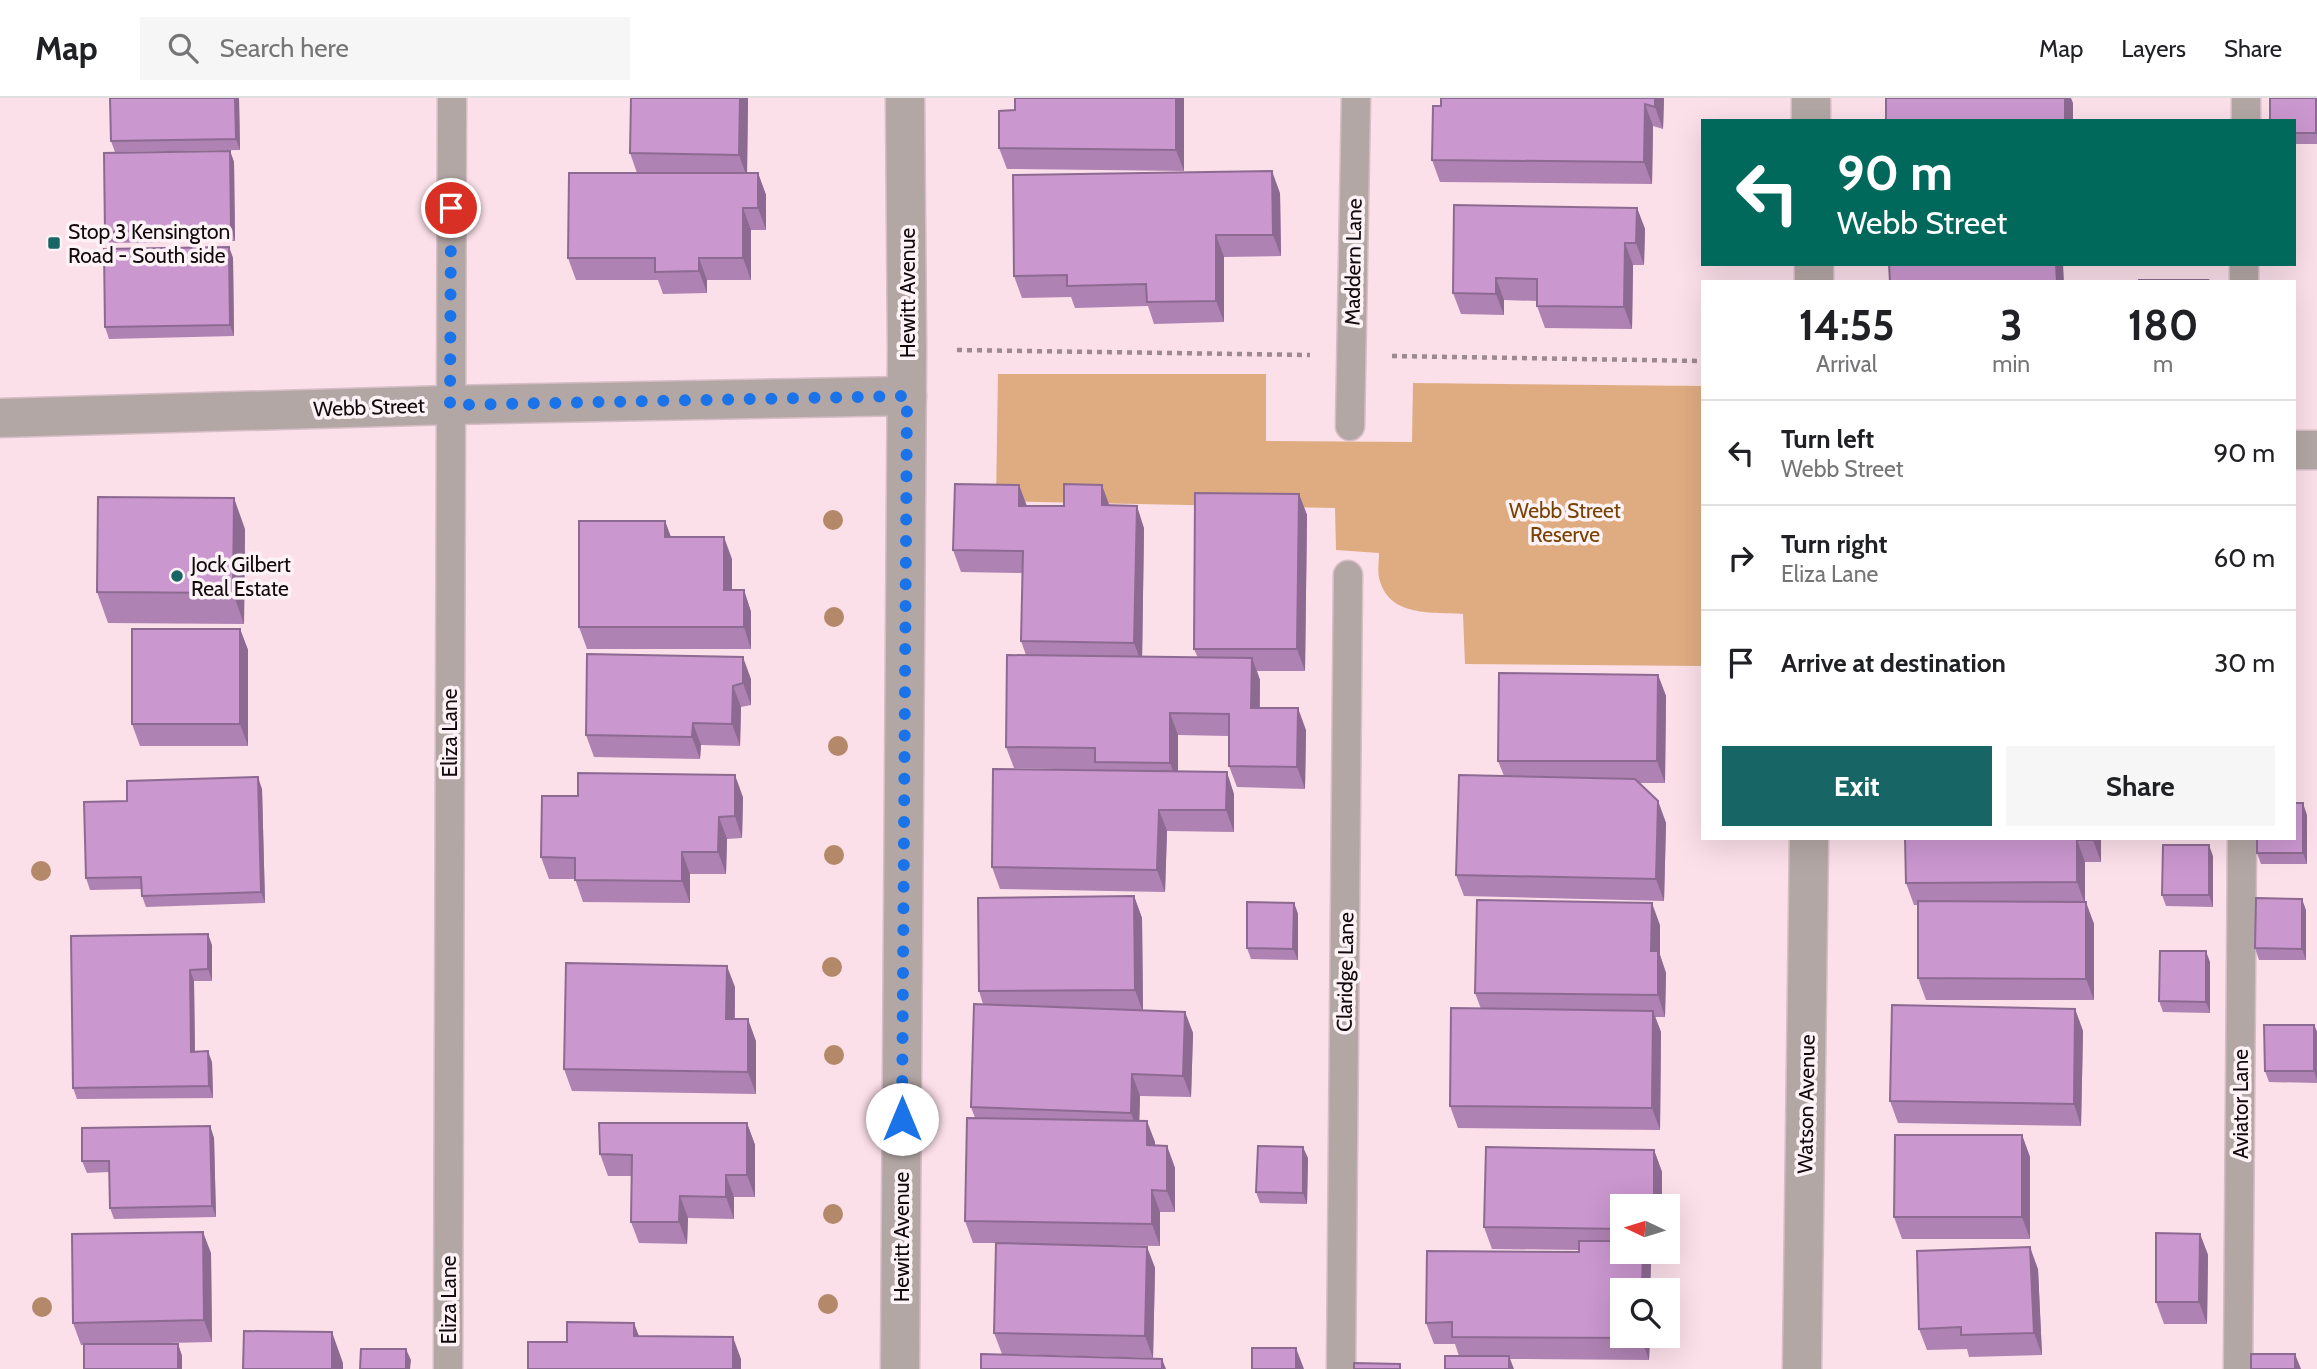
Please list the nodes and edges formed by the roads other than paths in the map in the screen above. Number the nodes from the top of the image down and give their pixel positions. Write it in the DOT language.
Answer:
graph roads {
  1 [pos="452,98"];
  2 [pos="905,98"];
  3 [pos="1356,98"];
  4 [pos="1811,98"];
  5 [pos="2246,98"];
  6 [pos="1811,119"];
  7 [pos="2246,119"];
  8 [pos="907,396"];
  9 [pos="450,405"];
  10 [pos="0,418"];
  11 [pos="1350,426"];
  12 [pos="2296,450"];
  13 [pos="2317,450"];
  14 [pos="1348,575"];
  15 [pos="1809,840"];
  16 [pos="2242,840"];
  17 [pos="448,1369"];
  18 [pos="900,1369"];
  19 [pos="1341,1369"];
  20 [pos="1802,1369"];
  21 [pos="2238,1369"];
  1 -- 9 [label="lane, Eliza Lane"];
  2 -- 8 [label="street, Hewitt Avenue"];
  3 -- 11 [label="lane, Maddern Lane"];
  4 -- 6 [label="street"];
  5 -- 7 [label="lane"];
  8 -- 9 [label="street, Webb Street"];
  8 -- 18 [label="street, Hewitt Avenue"];
  9 -- 10 [label="street, Webb Street"];
  9 -- 17 [label="lane, Eliza Lane"];
  12 -- 13 [label="street"];
  14 -- 19 [label="lane, Claridge Lane"];
  15 -- 20 [label="street, Watson Avenue"];
  16 -- 21 [label="lane, Aviator Lane"];
}
